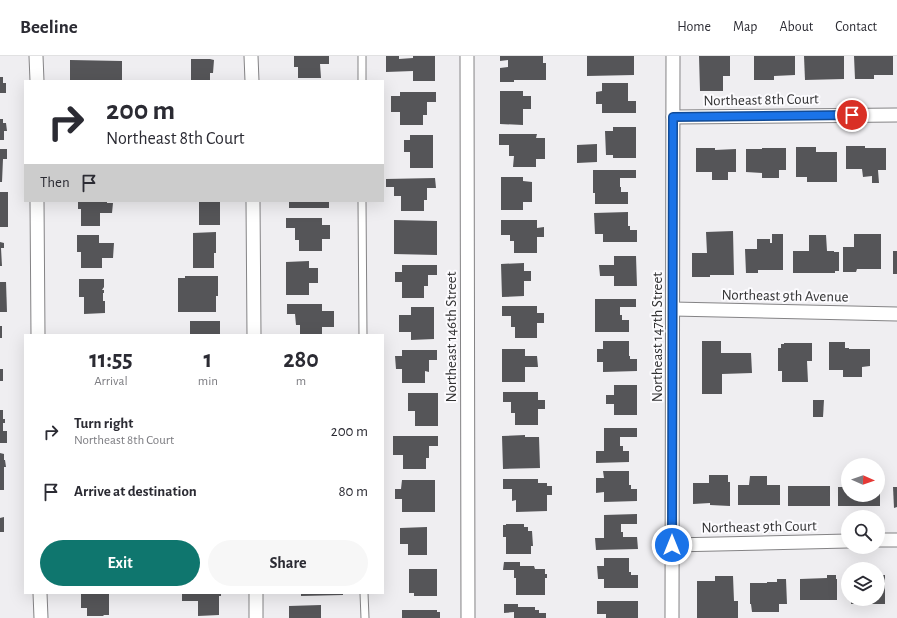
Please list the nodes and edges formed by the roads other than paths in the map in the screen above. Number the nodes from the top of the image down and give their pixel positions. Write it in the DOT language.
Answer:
graph roads {
  1 [pos="36,56"];
  2 [pos="252,56"];
  3 [pos="362,56"];
  4 [pos="467,56"];
  5 [pos="673,56"];
  6 [pos="37,80"];
  7 [pos="252,80"];
  8 [pos="362,80"];
  9 [pos="897,115"];
  10 [pos="673,117"];
  11 [pos="38,202"];
  12 [pos="253,202"];
  13 [pos="362,202"];
  14 [pos="673,309"];
  15 [pos="897,314"];
  16 [pos="38,334"];
  17 [pos="254,334"];
  18 [pos="363,334"];
  19 [pos="885,540"];
  20 [pos="897,540"];
  21 [pos="841,541"];
  22 [pos="672,545"];
  23 [pos="40,594"];
  24 [pos="256,594"];
  25 [pos="364,594"];
  26 [pos="40,618"];
  27 [pos="256,618"];
  28 [pos="365,618"];
  29 [pos="468,618"];
  30 [pos="672,618"];
  1 -- 6 [label="street"];
  2 -- 7 [label="street"];
  3 -- 8 [label="lane"];
  4 -- 29 [label="street, Northeast 146th Street"];
  5 -- 10 [label="street, Northeast 147th Street"];
  9 -- 10 [label="street, Northeast 8th Court"];
  10 -- 14 [label="street, Northeast 147th Street"];
  11 -- 16 [label="street"];
  12 -- 17 [label="street"];
  13 -- 18 [label="lane"];
  14 -- 15 [label="street, Northeast 9th Avenue"];
  14 -- 22 [label="street, Northeast 147th Street"];
  19 -- 20 [label="street"];
  21 -- 22 [label="street, Northeast 9th Court"];
  22 -- 30 [label="street, Northeast 147th Street"];
  23 -- 26 [label="street"];
  24 -- 27 [label="street"];
  25 -- 28 [label="lane"];
}
